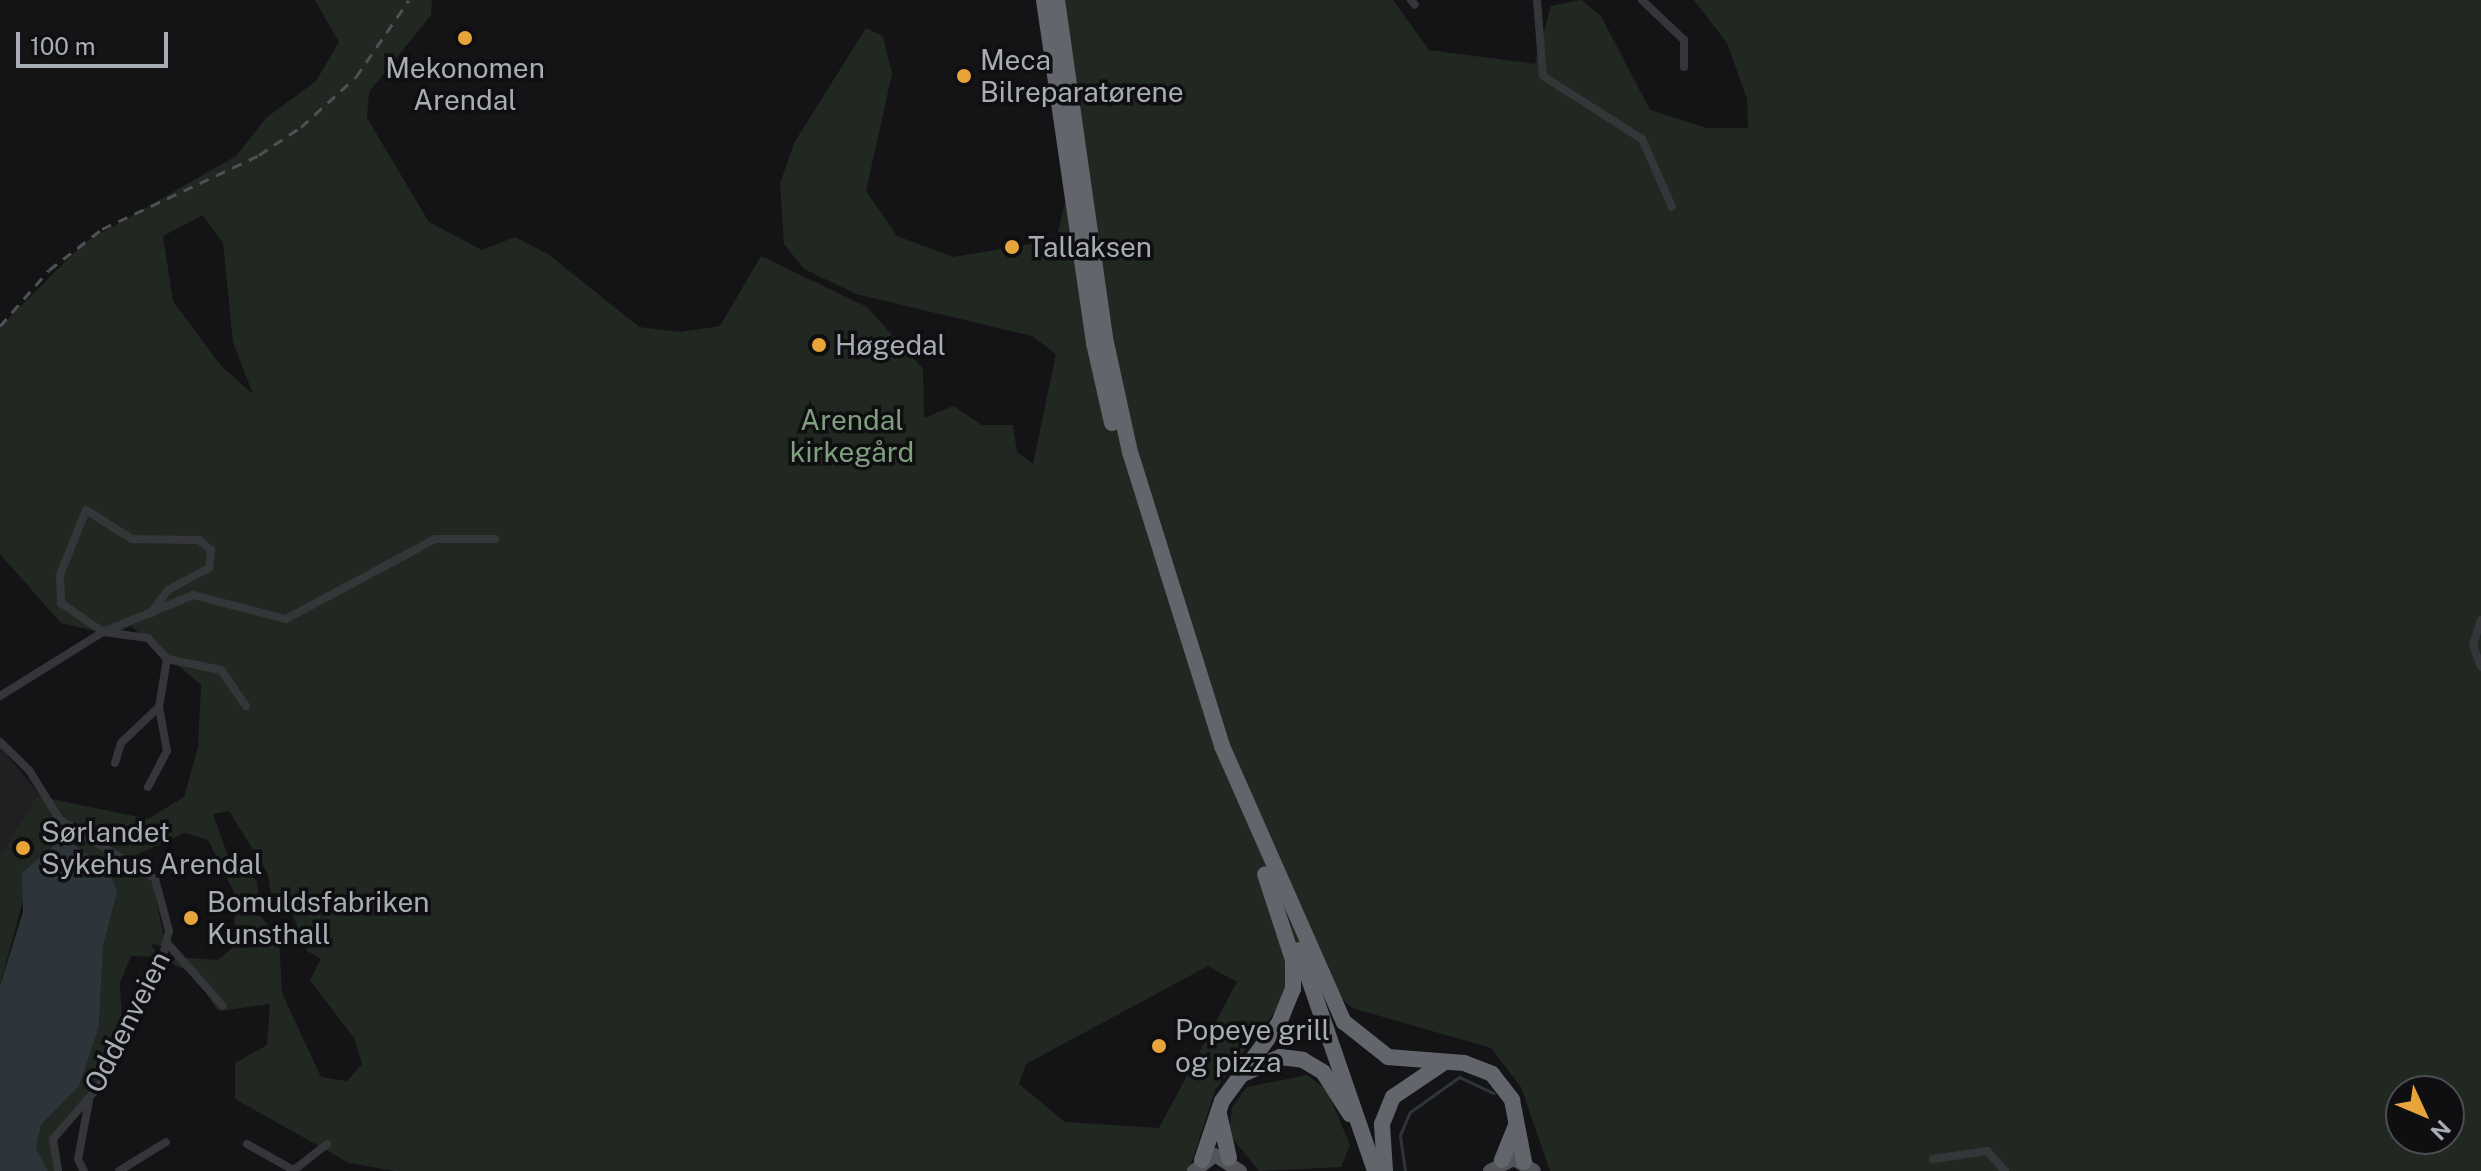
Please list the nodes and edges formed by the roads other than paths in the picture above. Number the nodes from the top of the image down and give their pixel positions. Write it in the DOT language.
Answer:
graph roads {
  1 [pos="1044,0"];
  2 [pos="1057,0"];
  3 [pos="1537,0"];
  4 [pos="1642,0"];
  5 [pos="1684,67"];
  6 [pos="1672,207"];
  7 [pos="495,539"];
  8 [pos="151,613"];
  9 [pos="2481,620"];
  10 [pos="103,632"];
  11 [pos="167,659"];
  12 [pos="2481,667"];
  13 [pos="0,696"];
  14 [pos="246,706"];
  15 [pos="159,707"];
  16 [pos="0,742"];
  17 [pos="115,763"];
  18 [pos="148,787"];
  19 [pos="1265,874"];
  20 [pos="167,943"];
  21 [pos="1308,945"];
  22 [pos="223,1006"];
  23 [pos="1444,1062"];
  24 [pos="1234,1081"];
  25 [pos="89,1101"];
  26 [pos="1218,1112"];
  27 [pos="1517,1119"];
  28 [pos="166,1142"];
  29 [pos="247,1144"];
  30 [pos="327,1144"];
  31 [pos="1933,1159"];
  32 [pos="1198,1165"];
  33 [pos="1529,1166"];
  34 [pos="1238,1167"];
  35 [pos="1492,1168"];
  36 [pos="58,1171"];
  37 [pos="84,1171"];
  38 [pos="119,1171"];
  39 [pos="295,1171"];
  40 [pos="1372,1171"];
  41 [pos="1384,1171"];
  42 [pos="2005,1171"];
  1 -- 19 [label="highway"];
  2 -- 21 [label="highway"];
  3 -- 6 [label="street"];
  4 -- 5 [label="street"];
  7 -- 8 [label="street"];
  8 -- 10 [label="street"];
  8 -- 10 [label="street"];
  9 -- 12 [label="street"];
  10 -- 11 [label="street"];
  10 -- 13 [label="street"];
  11 -- 14 [label="street"];
  11 -- 15 [label="street"];
  15 -- 17 [label="street"];
  15 -- 18 [label="street"];
  16 -- 20 [label="street, Oddenveien"];
  19 -- 24 [label="highway"];
  19 -- 40 [label="highway"];
  20 -- 22 [label="street"];
  20 -- 25 [label="street, Oddenveien"];
  21 -- 23 [label="highway"];
  21 -- 41 [label="highway"];
  23 -- 27 [label="highway"];
  23 -- 41 [label="highway"];
  24 -- 26 [label="highway"];
  24 -- 40 [label="highway"];
  25 -- 36 [label="street, Oddenveien"];
  25 -- 37 [label="street"];
  26 -- 32 [label="highway"];
  26 -- 34 [label="highway"];
  27 -- 33 [label="highway"];
  27 -- 35 [label="highway"];
  28 -- 38 [label="street"];
  29 -- 39 [label="street"];
  30 -- 39 [label="street"];
  31 -- 42 [label="street"];
  32 -- 34 [label="main road"];
  33 -- 35 [label="main road"];
}
